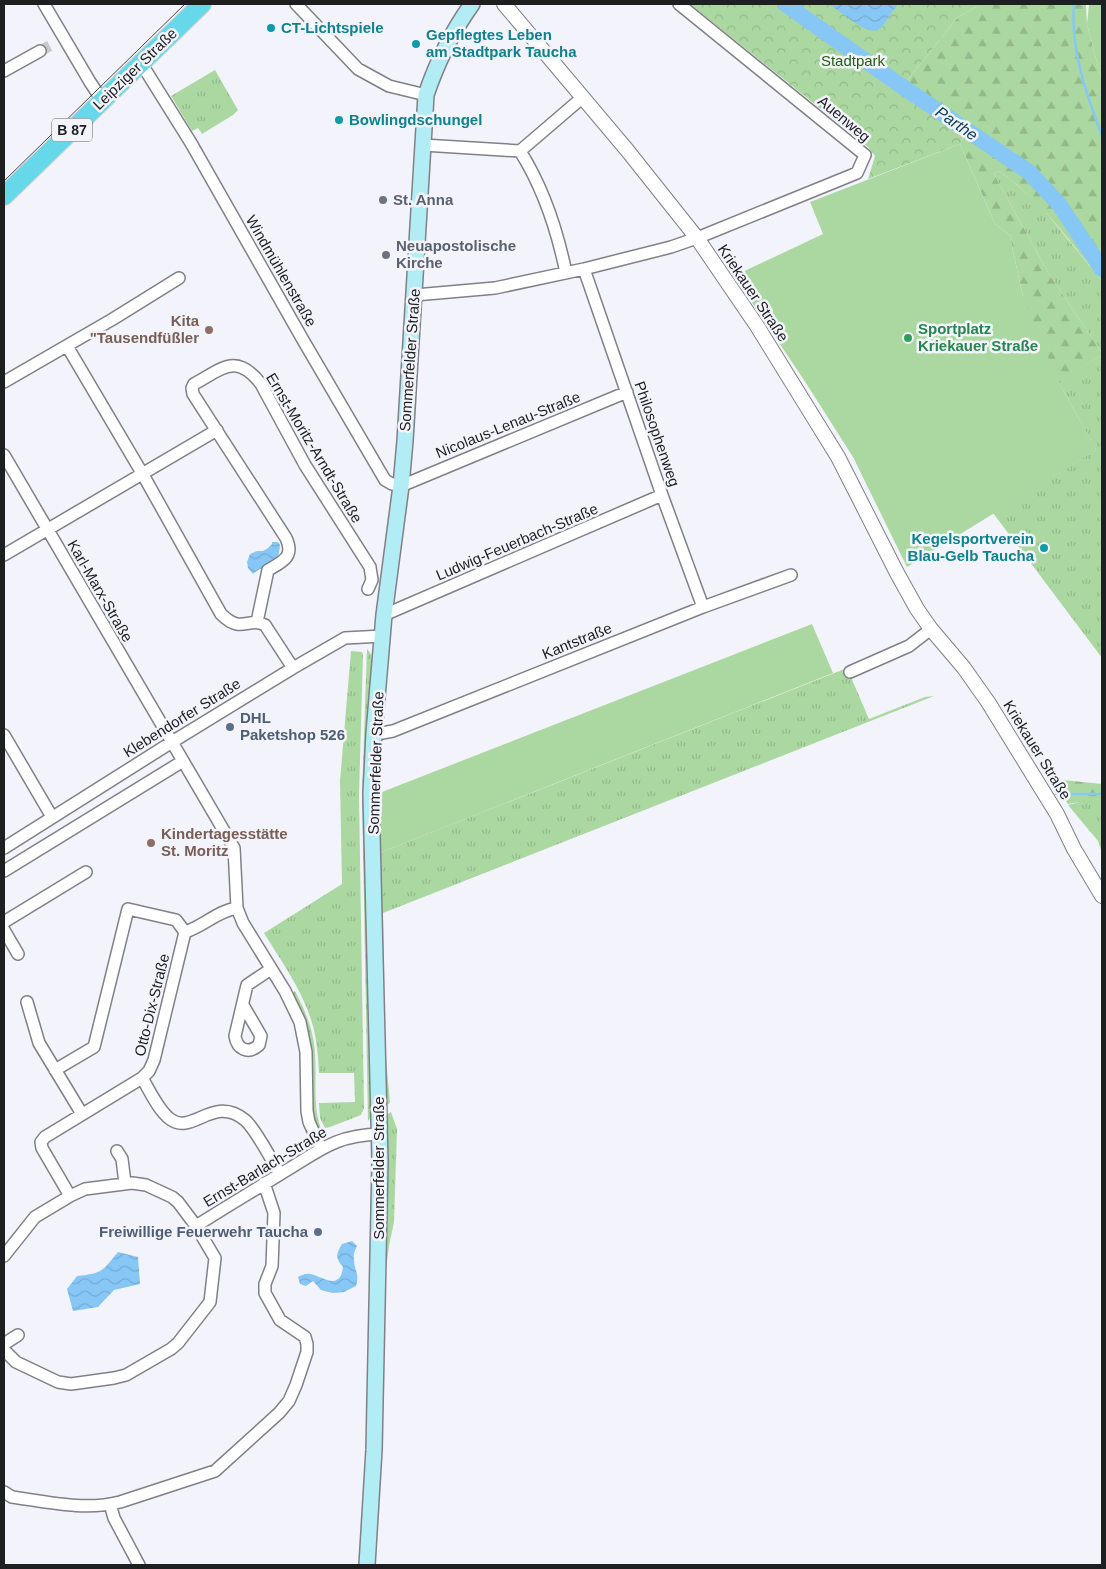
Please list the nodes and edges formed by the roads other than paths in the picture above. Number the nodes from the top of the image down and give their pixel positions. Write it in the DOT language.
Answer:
graph roads {
  1 [pos="44,4"];
  2 [pos="202,4"];
  3 [pos="296,4"];
  4 [pos="472,4"];
  5 [pos="504,4"];
  6 [pos="680,4"];
  7 [pos="40,51"];
  8 [pos="141,63"];
  9 [pos="4,71"];
  10 [pos="426,94"];
  11 [pos="583,97"];
  12 [pos="102,100"];
  13 [pos="423,145"];
  14 [pos="520,151"];
  15 [pos="4,196"];
  16 [pos="697,238"];
  17 [pos="584,269"];
  18 [pos="566,274"];
  19 [pos="179,278"];
  20 [pos="415,295"];
  21 [pos="67,346"];
  22 [pos="4,382"];
  23 [pos="627,392"];
  24 [pos="217,430"];
  25 [pos="4,456"];
  26 [pos="142,473"];
  27 [pos="401,486"];
  28 [pos="662,495"];
  29 [pos="47,530"];
  30 [pos="4,555"];
  31 [pos="791,575"];
  32 [pos="368,589"];
  33 [pos="703,607"];
  34 [pos="384,615"];
  35 [pos="257,622"];
  36 [pos="931,629"];
  37 [pos="383,636"];
  38 [pos="293,668"];
  39 [pos="850,672"];
  40 [pos="374,733"];
  41 [pos="4,735"];
  42 [pos="172,742"];
  43 [pos="184,761"];
  44 [pos="52,817"];
  45 [pos="4,848"];
  46 [pos="4,871"];
  47 [pos="86,872"];
  48 [pos="1102,896"];
  49 [pos="237,908"];
  50 [pos="4,922"];
  51 [pos="4,930"];
  52 [pos="185,932"];
  53 [pos="18,954"];
  54 [pos="271,969"];
  55 [pos="27,1002"];
  56 [pos="243,1005"];
  57 [pos="55,1070"];
  58 [pos="142,1078"];
  59 [pos="82,1114"];
  60 [pos="380,1134"];
  61 [pos="321,1148"];
  62 [pos="117,1150"];
  63 [pos="280,1174"];
  64 [pos="264,1183"];
  65 [pos="125,1184"];
  66 [pos="70,1196"];
  67 [pos="196,1226"];
  68 [pos="4,1256"];
  69 [pos="18,1335"];
  70 [pos="4,1344"];
  71 [pos="4,1350"];
  72 [pos="4,1492"];
  73 [pos="110,1504"];
  74 [pos="138,1565"];
  75 [pos="367,1565"];
  1 -- 12 [label="street"];
  2 -- 8 [label="main road, Leipziger Straße / B 87"];
  3 -- 10 [label="street"];
  4 -- 10 [label="main road, Sommerfelder Straße"];
  5 -- 11 [label="street, Kriekauer Straße"];
  6 -- 16 [label="street, Auenweg"];
  7 -- 9 [label="street"];
  8 -- 12 [label="main road, Leipziger Straße / B 87"];
  8 -- 27 [label="street, Windmühlenstraße"];
  10 -- 13 [label="main road, Sommerfelder Straße"];
  11 -- 14 [label="street"];
  11 -- 16 [label="street, Kriekauer Straße"];
  12 -- 15 [label="main road, Leipziger Straße / B 87"];
  13 -- 14 [label="street"];
  13 -- 20 [label="main road, Sommerfelder Straße"];
  14 -- 18 [label="street"];
  16 -- 17 [label="street"];
  16 -- 36 [label="street, Kriekauer Straße"];
  17 -- 18 [label="street"];
  17 -- 23 [label="street, Philosophenweg"];
  18 -- 20 [label="street"];
  19 -- 21 [label="street"];
  20 -- 27 [label="main road, Sommerfelder Straße"];
  21 -- 22 [label="street"];
  21 -- 26 [label="street"];
  23 -- 27 [label="street, Nicolaus-Lenau-Straße"];
  23 -- 28 [label="street, Philosophenweg"];
  24 -- 26 [label="street"];
  24 -- 32 [label="street, Ernst-Moritz-Arndt-Straße"];
  24 -- 35 [label="street, Ernst-Moritz-Arndt-Straße"];
  25 -- 29 [label="street, Karl-Marx-Straße"];
  26 -- 29 [label="street"];
  26 -- 35 [label="street"];
  27 -- 34 [label="main road, Sommerfelder Straße"];
  28 -- 33 [label="street, Philosophenweg"];
  28 -- 34 [label="street, Ludwig-Feuerbach-Straße"];
  29 -- 30 [label="street"];
  29 -- 42 [label="street, Karl-Marx-Straße"];
  31 -- 33 [label="street, Kantstraße"];
  33 -- 40 [label="street, Kantstraße"];
  34 -- 37 [label="main road, Sommerfelder Straße"];
  35 -- 38 [label="street"];
  36 -- 39 [label="street"];
  36 -- 48 [label="street, Kriekauer Straße"];
  37 -- 38 [label="street, Klebendorfer Straße"];
  37 -- 40 [label="main road, Sommerfelder Straße"];
  38 -- 42 [label="street, Klebendorfer Straße"];
  40 -- 60 [label="main road, Sommerfelder Straße"];
  41 -- 44 [label="street"];
  42 -- 43 [label="street, Karl-Marx-Straße"];
  42 -- 44 [label="street, Klebendorfer Straße"];
  43 -- 46 [label="street"];
  43 -- 49 [label="street, Karl-Marx-Straße"];
  44 -- 45 [label="street, Klebendorfer Straße"];
  47 -- 50 [label="street"];
  49 -- 52 [label="street"];
  49 -- 54 [label="street"];
  51 -- 53 [label="street"];
  52 -- 57 [label="street"];
  52 -- 58 [label="street, Otto-Dix-Straße"];
  54 -- 56 [label="street"];
  54 -- 61 [label="street"];
  55 -- 57 [label="street"];
  57 -- 59 [label="street"];
  58 -- 59 [label="street, Otto-Dix-Straße"];
  58 -- 63 [label="street"];
  59 -- 66 [label="street, Otto-Dix-Straße"];
  60 -- 61 [label="street, Ernst-Barlach-Straße"];
  60 -- 75 [label="main road, Sommerfelder Straße"];
  61 -- 63 [label="street, Ernst-Barlach-Straße"];
  62 -- 65 [label="street"];
  63 -- 64 [label="street, Ernst-Barlach-Straße"];
  64 -- 67 [label="street, Ernst-Barlach-Straße"];
  64 -- 73 [label="street"];
  65 -- 66 [label="street, Ernst-Barlach-Straße"];
  65 -- 67 [label="street, Ernst-Barlach-Straße"];
  66 -- 68 [label="street, Ernst-Barlach-Straße"];
  67 -- 71 [label="street, Ernst-Barlach-Straße"];
  69 -- 70 [label="street"];
  72 -- 73 [label="street"];
  73 -- 74 [label="street"];
}
